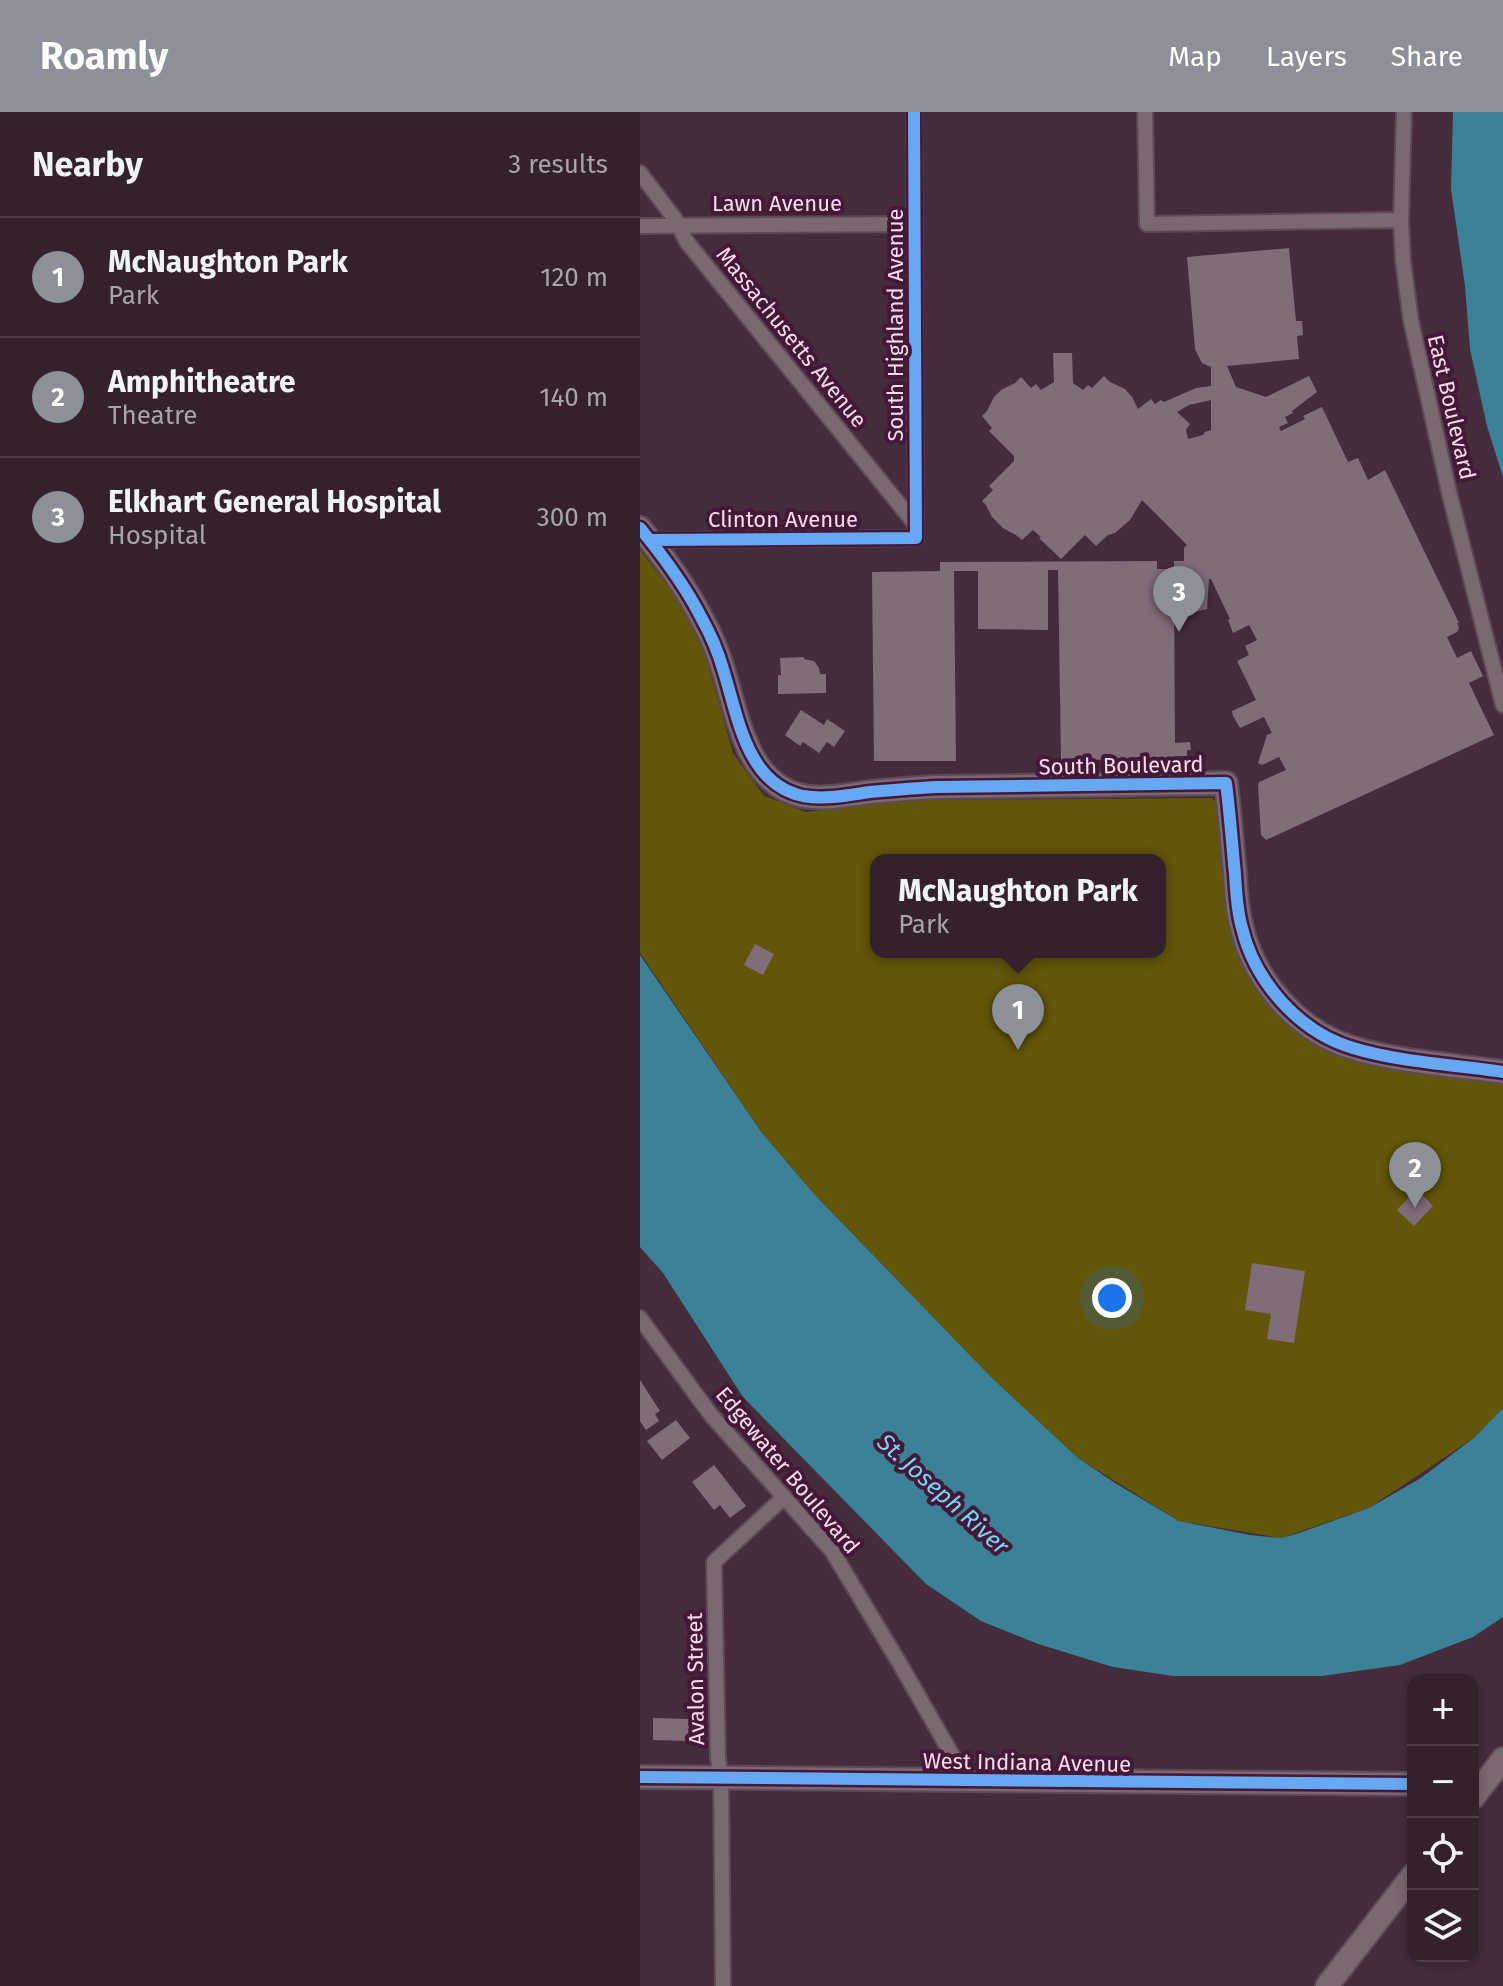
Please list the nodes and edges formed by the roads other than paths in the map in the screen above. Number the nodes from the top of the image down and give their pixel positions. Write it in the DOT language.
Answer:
graph roads {
  1 [pos="914,112"];
  2 [pos="1145,112"];
  3 [pos="1404,112"];
  4 [pos="640,173"];
  5 [pos="1401,220"];
  6 [pos="914,224"];
  7 [pos="640,226"];
  8 [pos="679,226"];
  9 [pos="916,532"];
  10 [pos="645,534"];
  11 [pos="1503,705"];
  12 [pos="1503,1072"];
  13 [pos="640,1318"];
  14 [pos="783,1498"];
  15 [pos="1503,1759"];
  16 [pos="640,1777"];
  17 [pos="721,1778"];
  18 [pos="963,1781"];
  19 [pos="1407,1784"];
  20 [pos="1483,1788"];
  21 [pos="1407,1883"];
  22 [pos="723,1986"];
  23 [pos="1327,1986"];
  1 -- 6 [label="street, South Highland Avenue"];
  2 -- 5 [label="street"];
  3 -- 5 [label="street, East Boulevard"];
  4 -- 8 [label="street, Massachusetts Avenue"];
  5 -- 11 [label="street, East Boulevard"];
  6 -- 8 [label="street, Lawn Avenue"];
  6 -- 9 [label="street, South Highland Avenue"];
  7 -- 8 [label="street, Lawn Avenue"];
  8 -- 9 [label="street, Massachusetts Avenue"];
  9 -- 10 [label="street, Clinton Avenue"];
  10 -- 12 [label="street, South Boulevard"];
  13 -- 14 [label="street, Edgewater Boulevard"];
  14 -- 17 [label="street, Avalon Street"];
  14 -- 18 [label="street, Edgewater Boulevard"];
  15 -- 20 [label="street"];
  16 -- 17 [label="street, West Indiana Avenue"];
  17 -- 18 [label="street, West Indiana Avenue"];
  17 -- 22 [label="street, Avalon Street"];
  18 -- 19 [label="street, West Indiana Avenue"];
  21 -- 23 [label="street"];
}
